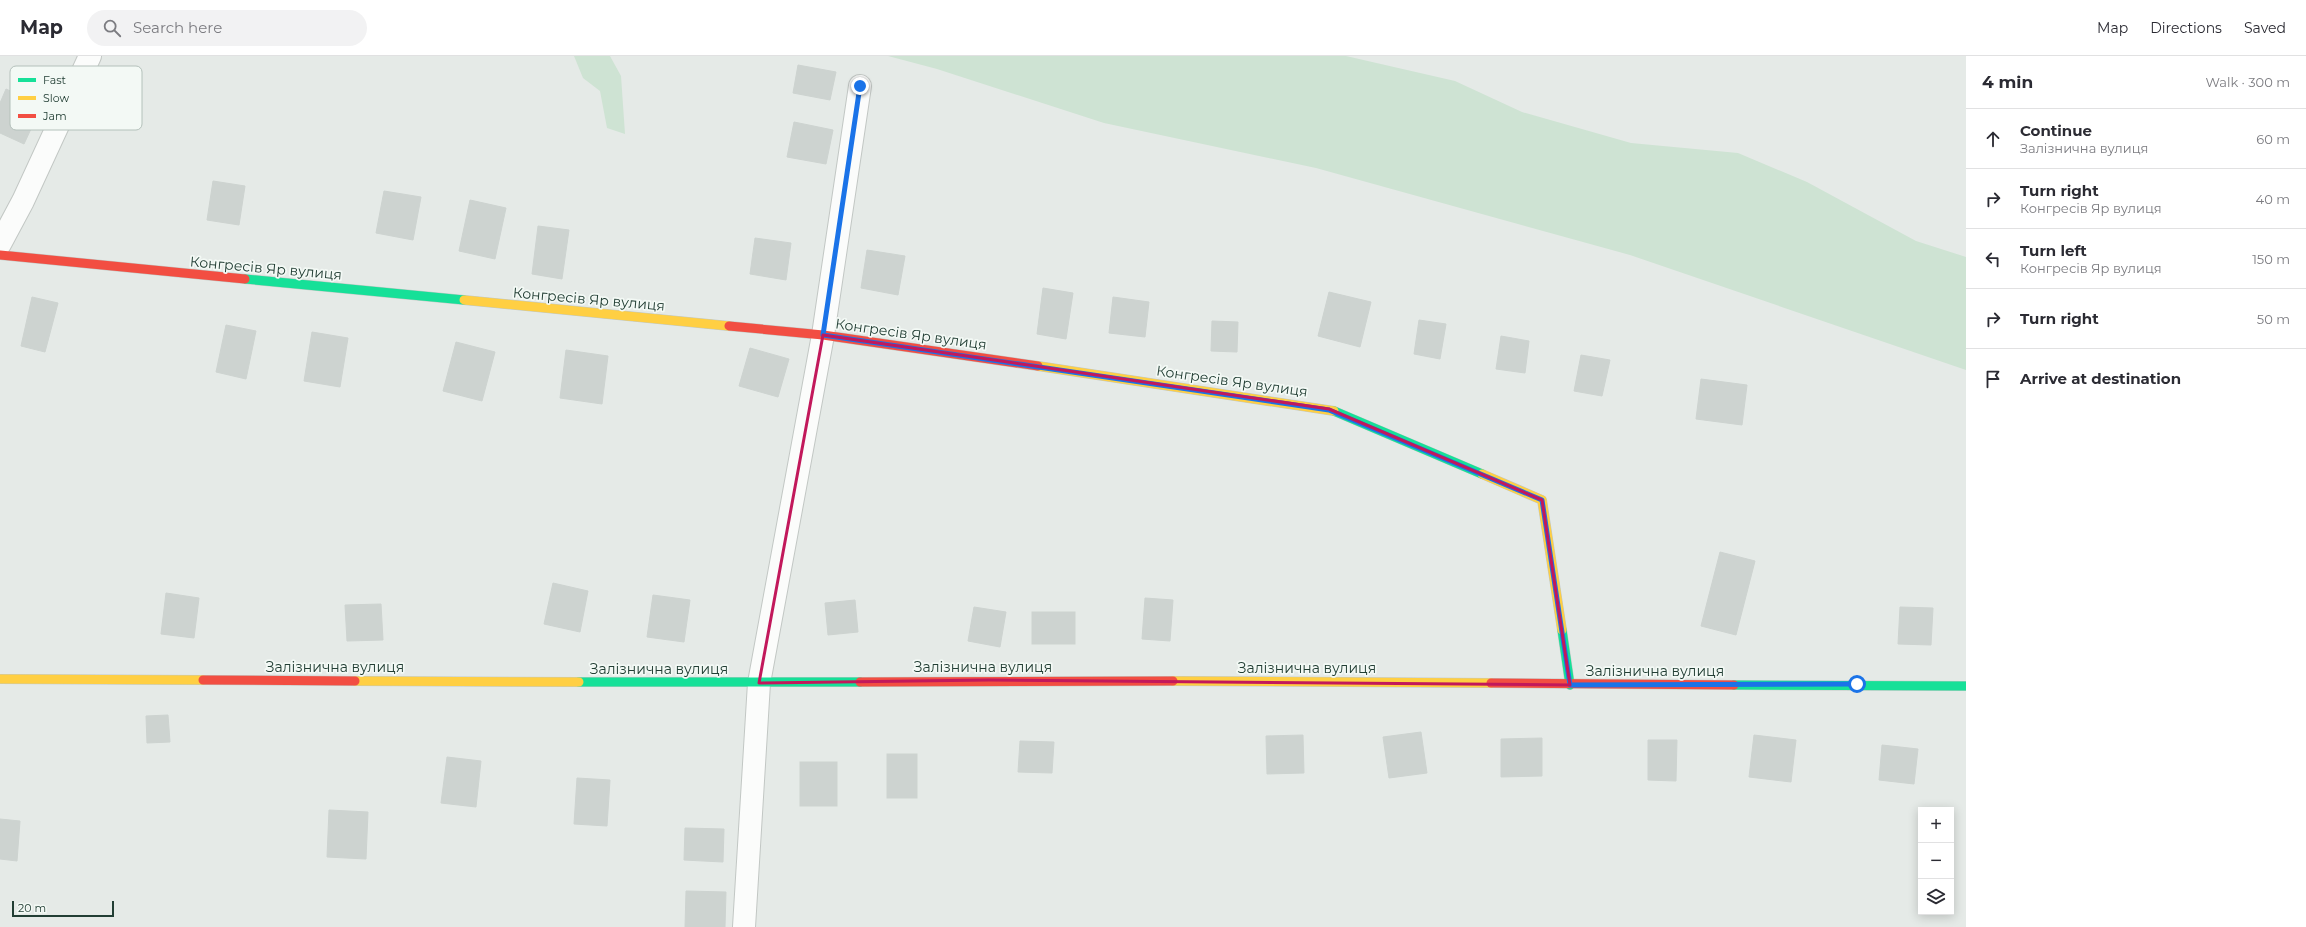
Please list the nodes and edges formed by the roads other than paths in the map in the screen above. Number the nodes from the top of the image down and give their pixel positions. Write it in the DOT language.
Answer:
graph roads {
  1 [pos="90,56"];
  2 [pos="85,66"];
  3 [pos="860,86"];
  4 [pos="56,130"];
  5 [pos="0,244"];
  6 [pos="0,255"];
  7 [pos="823,335"];
  8 [pos="0,679"];
  9 [pos="759,683"];
  10 [pos="1570,685"];
  11 [pos="1966,686"];
  12 [pos="744,927"];
  1 -- 2 [label="street"];
  3 -- 7 [label="street"];
  4 -- 5 [label="street"];
  6 -- 7 [label="street, Конгресів Яр вулиця"];
  7 -- 9 [label="street"];
  7 -- 10 [label="street, Конгресів Яр вулиця"];
  8 -- 9 [label="street, Залізнична вулиця"];
  9 -- 10 [label="street, Залізнична вулиця"];
  9 -- 12 [label="street"];
  10 -- 11 [label="street, Залізнична вулиця"];
}
